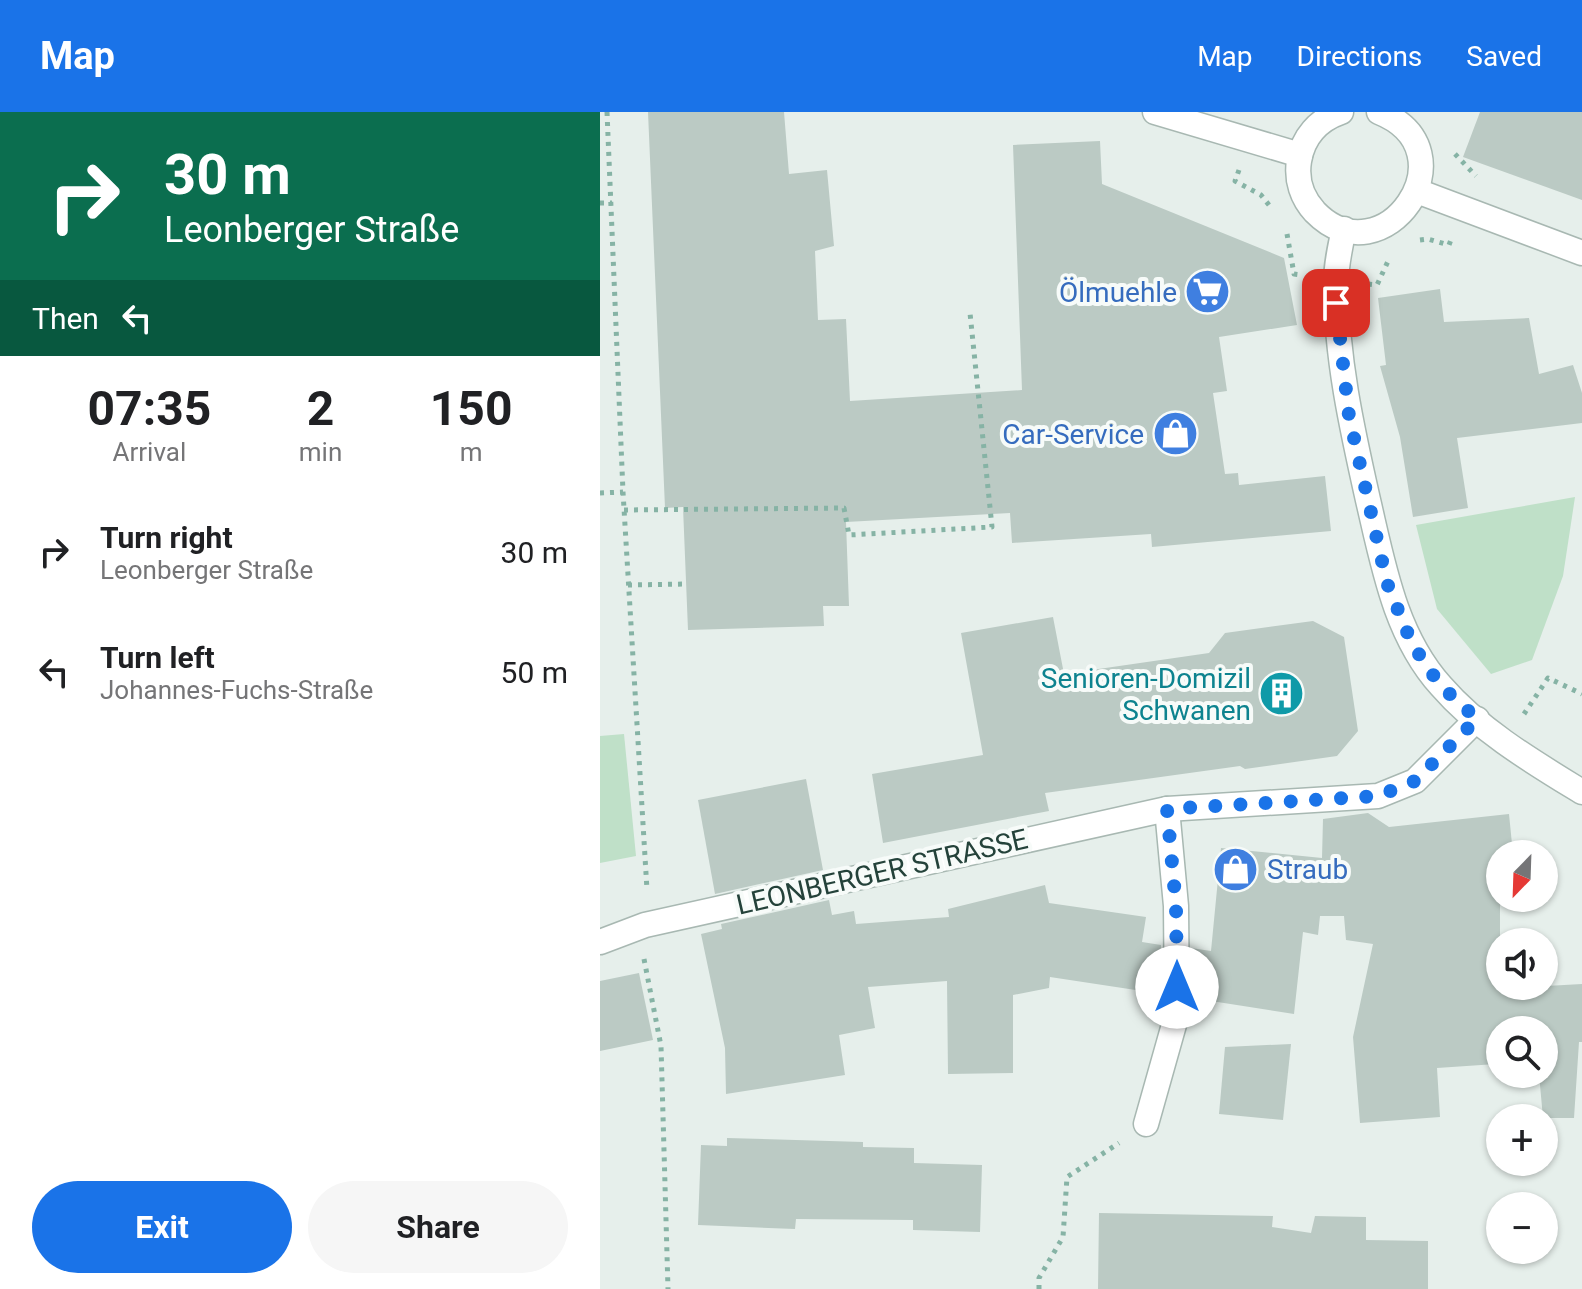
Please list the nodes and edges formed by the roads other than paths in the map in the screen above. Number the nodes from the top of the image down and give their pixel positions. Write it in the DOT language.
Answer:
graph roads {
  1 [pos="1155,112"];
  2 [pos="1341,112"];
  3 [pos="1379,112"];
  4 [pos="1300,155"];
  5 [pos="1417,191"];
  6 [pos="1344,229"];
  7 [pos="1582,253"];
  8 [pos="1477,719"];
  9 [pos="1582,792"];
  10 [pos="1167,809"];
  11 [pos="600,942"];
  12 [pos="1146,1124"];
  1 -- 4 [label="street"];
  2 -- 4 [label="street"];
  3 -- 5 [label="street"];
  4 -- 6 [label="street"];
  5 -- 6 [label="street"];
  5 -- 7 [label="street"];
  6 -- 8 [label="street"];
  8 -- 9 [label="street"];
  8 -- 10 [label="street, LEONBERGER STRASSE"];
  10 -- 11 [label="street, LEONBERGER STRASSE"];
  10 -- 12 [label="street"];
}
